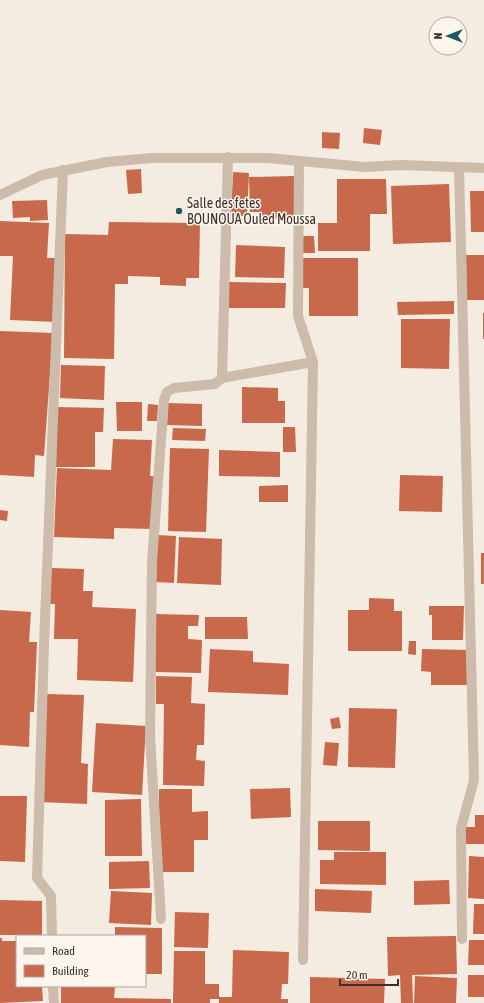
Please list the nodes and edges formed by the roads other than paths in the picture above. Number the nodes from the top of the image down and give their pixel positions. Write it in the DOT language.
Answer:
graph roads {
  1 [pos="228,157"];
  2 [pos="299,161"];
  3 [pos="459,167"];
  4 [pos="484,168"];
  5 [pos="63,170"];
  6 [pos="0,195"];
  7 [pos="313,362"];
  8 [pos="222,378"];
  9 [pos="161,919"];
  10 [pos="52,935"];
  11 [pos="462,939"];
  12 [pos="303,960"];
  13 [pos="53,987"];
  14 [pos="54,1003"];
  1 -- 2 [label="street"];
  1 -- 5 [label="street"];
  1 -- 8 [label="street"];
  2 -- 3 [label="street"];
  2 -- 7 [label="street"];
  3 -- 4 [label="street"];
  3 -- 11 [label="street"];
  5 -- 6 [label="street"];
  5 -- 10 [label="street"];
  7 -- 8 [label="street"];
  7 -- 12 [label="street"];
  8 -- 9 [label="street"];
  13 -- 14 [label="street"];
}
